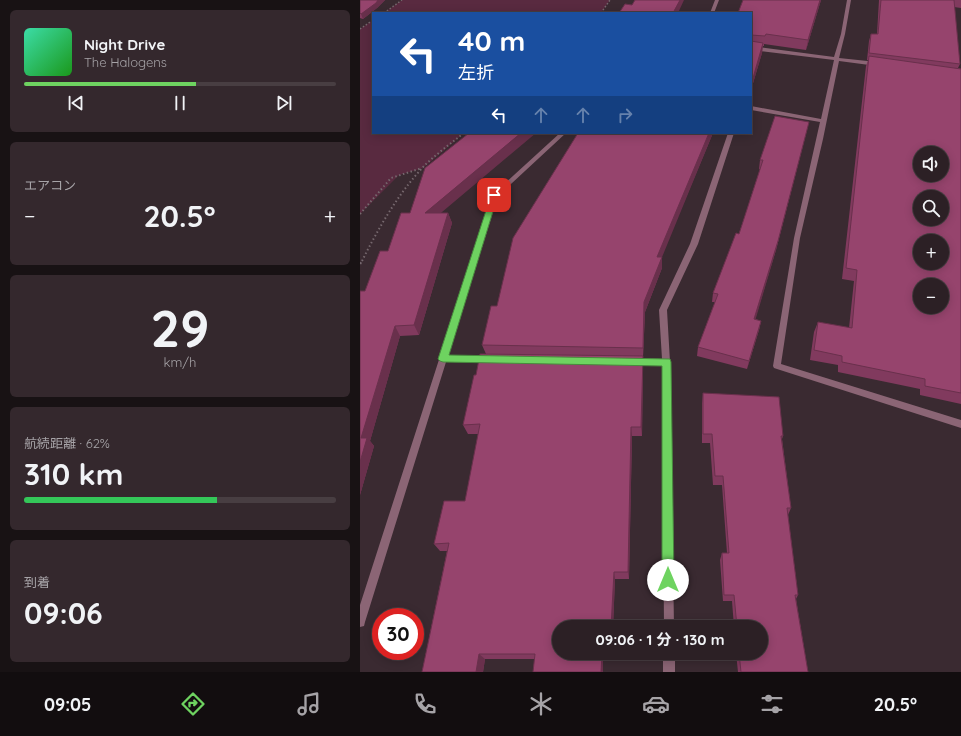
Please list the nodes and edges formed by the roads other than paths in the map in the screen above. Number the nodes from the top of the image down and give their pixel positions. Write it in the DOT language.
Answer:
graph roads {
  1 [pos="717,0"];
  2 [pos="849,0"];
  3 [pos="712,12"];
  4 [pos="752,48"];
  5 [pos="836,60"];
  6 [pos="883,65"];
  7 [pos="752,108"];
  8 [pos="822,121"];
  9 [pos="562,134"];
  10 [pos="731,134"];
  11 [pos="443,359"];
  12 [pos="499,359"];
  13 [pos="626,361"];
  14 [pos="666,362"];
  15 [pos="961,424"];
  16 [pos="668,620"];
  17 [pos="360,622"];
  18 [pos="669,660"];
  19 [pos="669,672"];
  1 -- 3 [label="street"];
  2 -- 5 [label="street"];
  4 -- 5 [label="street"];
  5 -- 6 [label="street"];
  5 -- 8 [label="street"];
  7 -- 8 [label="street"];
  8 -- 15 [label="street"];
  9 -- 11 [label="street"];
  10 -- 14 [label="street"];
  11 -- 12 [label="street"];
  11 -- 17 [label="street"];
  13 -- 14 [label="street"];
  14 -- 16 [label="street"];
  18 -- 19 [label="street"];
}
